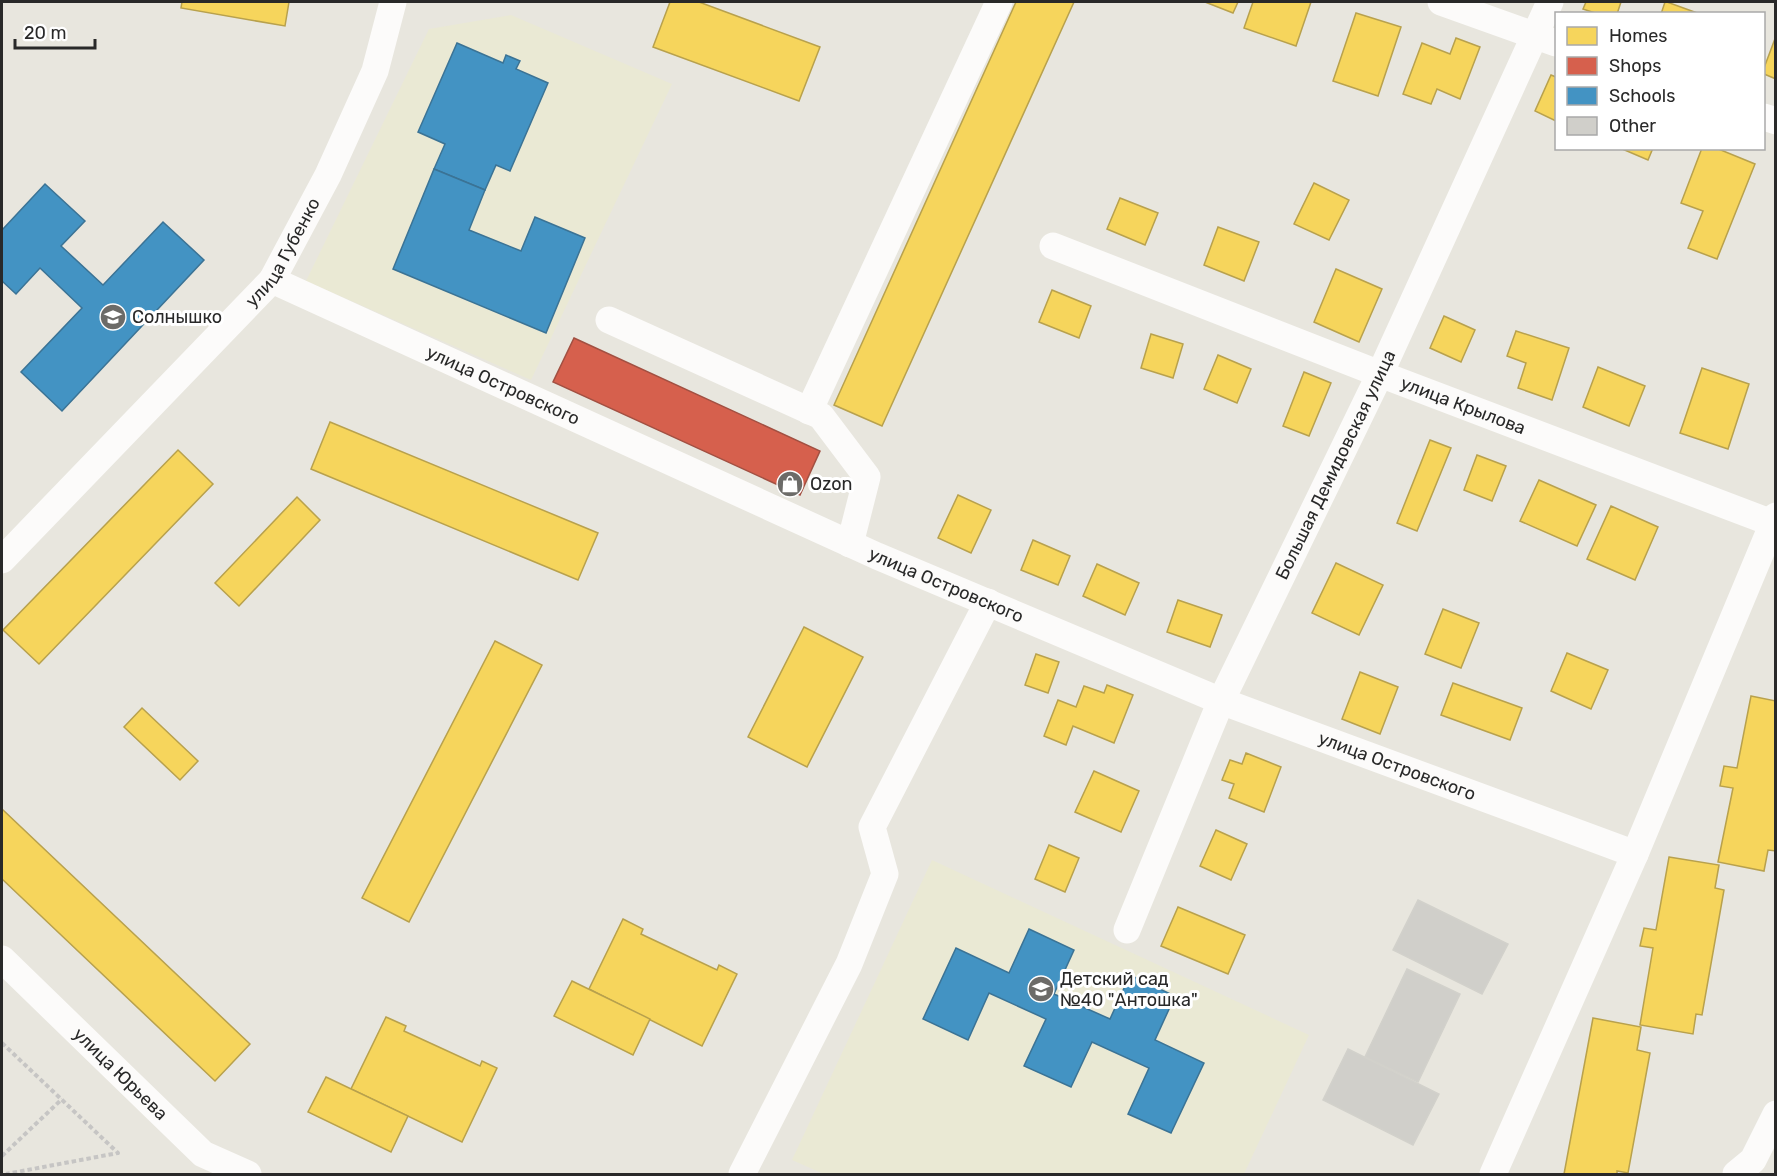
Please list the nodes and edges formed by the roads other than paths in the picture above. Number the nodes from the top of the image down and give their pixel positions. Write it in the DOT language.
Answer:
graph roads {
  1 [pos="393,2"];
  2 [pos="999,2"];
  3 [pos="1441,2"];
  4 [pos="1550,2"];
  5 [pos="1546,39"];
  6 [pos="1053,246"];
  7 [pos="273,280"];
  8 [pos="609,320"];
  9 [pos="1380,374"];
  10 [pos="809,411"];
  11 [pos="1774,519"];
  12 [pos="850,544"];
  13 [pos="2,560"];
  14 [pos="988,602"];
  15 [pos="1221,701"];
  16 [pos="1635,854"];
  17 [pos="1126,930"];
  18 [pos="2,959"];
  19 [pos="1776,1114"];
  20 [pos="248,1174"];
  21 [pos="742,1174"];
  22 [pos="1493,1174"];
  23 [pos="1736,1174"];
  1 -- 7 [label="street, улица Губенко"];
  2 -- 10 [label="street"];
  3 -- 5 [label="street"];
  4 -- 5 [label="street, Большая Демидовская улица"];
  5 -- 9 [label="street, Большая Демидовская улица"];
  6 -- 9 [label="street, улица Крылова"];
  7 -- 12 [label="street, улица Островского"];
  7 -- 13 [label="street, улица Губенко"];
  8 -- 10 [label="street"];
  9 -- 11 [label="street, улица Крылова"];
  9 -- 15 [label="street, Большая Демидовская улица"];
  10 -- 12 [label="street"];
  11 -- 16 [label="street"];
  12 -- 14 [label="street, улица Островского"];
  14 -- 15 [label="street, улица Островского"];
  14 -- 21 [label="street"];
  15 -- 16 [label="street, улица Островского"];
  15 -- 17 [label="street, Большая Демидовская улица"];
  16 -- 22 [label="street"];
  18 -- 20 [label="street, улица Юрьева"];
  19 -- 23 [label="street"];
}
